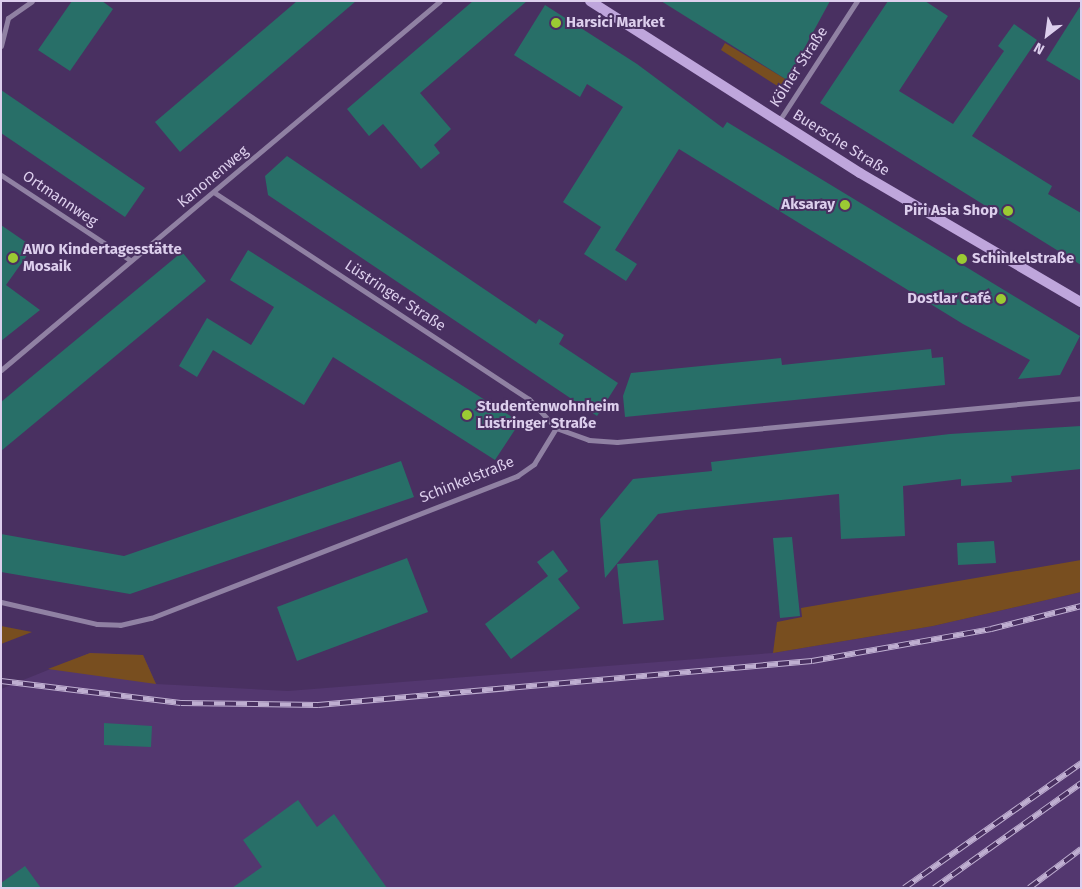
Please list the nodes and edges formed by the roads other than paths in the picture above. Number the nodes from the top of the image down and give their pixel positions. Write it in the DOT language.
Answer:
graph roads {
  1 [pos="32,1"];
  2 [pos="440,1"];
  3 [pos="590,1"];
  4 [pos="857,1"];
  5 [pos="1,46"];
  6 [pos="778,122"];
  7 [pos="1,175"];
  8 [pos="215,194"];
  9 [pos="130,260"];
  10 [pos="1081,302"];
  11 [pos="1,370"];
  12 [pos="1081,398"];
  13 [pos="556,428"];
  14 [pos="1,602"];
  1 -- 5 [label="street"];
  2 -- 8 [label="street, Kanonenweg"];
  3 -- 6 [label="main road, Buersche Straße"];
  4 -- 6 [label="street, Kölner Straße"];
  6 -- 10 [label="main road, Buersche Straße"];
  7 -- 9 [label="street, Ortmannweg"];
  8 -- 9 [label="street, Kanonenweg"];
  8 -- 13 [label="street, Lüstringer Straße"];
  9 -- 11 [label="street, Kanonenweg"];
  12 -- 13 [label="street"];
  13 -- 14 [label="street, Schinkelstraße"];
}
